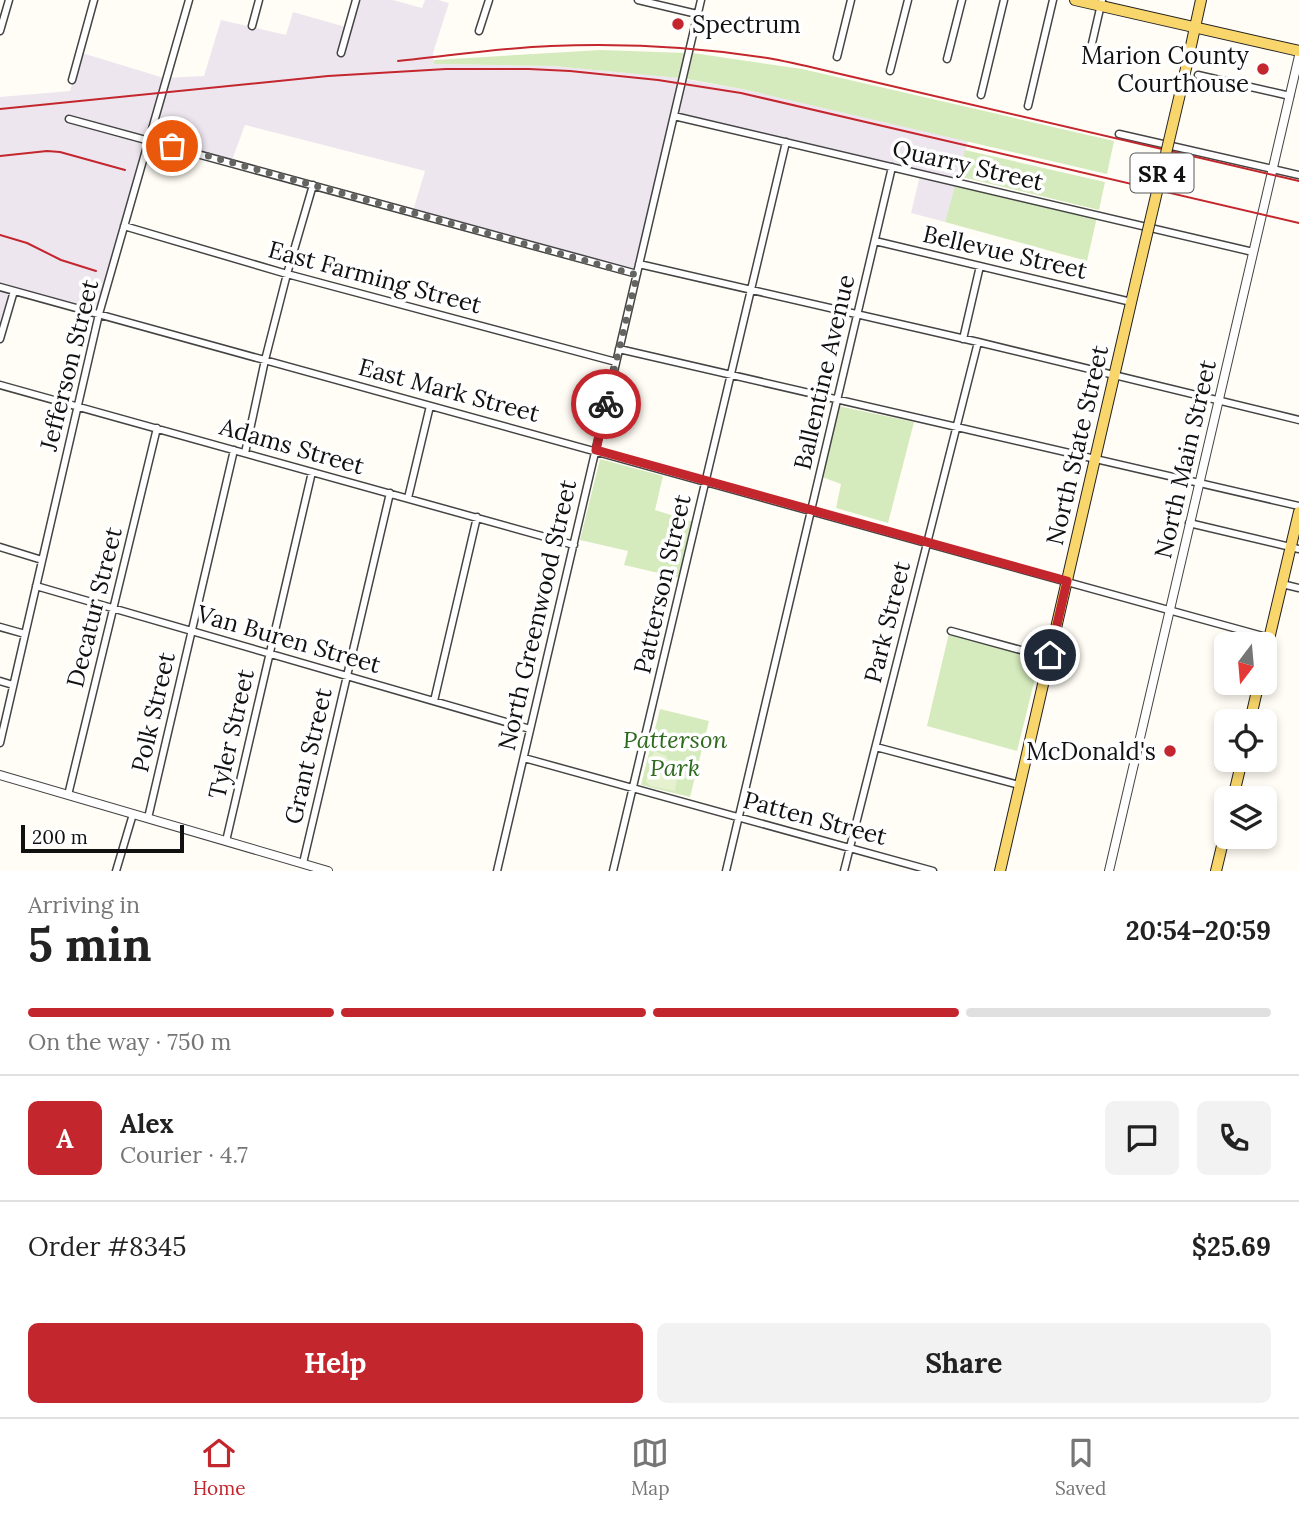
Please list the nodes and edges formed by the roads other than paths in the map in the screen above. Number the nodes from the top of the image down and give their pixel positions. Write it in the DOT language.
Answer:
graph roads {
  1 [pos="9,0"];
  2 [pos="94,0"];
  3 [pos="190,0"];
  4 [pos="259,0"];
  5 [pos="356,0"];
  6 [pos="489,0"];
  7 [pos="638,0"];
  8 [pos="701,0"];
  9 [pos="850,0"];
  10 [pos="908,0"];
  11 [pos="962,0"];
  12 [pos="1004,0"];
  13 [pos="1053,0"];
  14 [pos="1075,0"];
  15 [pos="1201,0"];
  16 [pos="1101,3"];
  17 [pos="697,14"];
  18 [pos="252,26"];
  19 [pos="1195,28"];
  20 [pos="0,31"];
  21 [pos="479,31"];
  22 [pos="1090,52"];
  23 [pos="341,53"];
  24 [pos="1299,53"];
  25 [pos="837,57"];
  26 [pos="947,59"];
  27 [pos="890,71"];
  28 [pos="1198,75"];
  29 [pos="72,80"];
  30 [pos="981,95"];
  31 [pos="1290,96"];
  32 [pos="1028,106"];
  33 [pos="674,116"];
  34 [pos="69,118"];
  35 [pos="1119,134"];
  36 [pos="149,140"];
  37 [pos="786,142"];
  38 [pos="892,167"];
  39 [pos="1272,169"];
  40 [pos="1299,175"];
  41 [pos="313,186"];
  42 [pos="124,226"];
  43 [pos="875,241"];
  44 [pos="1253,252"];
  45 [pos="639,264"];
  46 [pos="980,266"];
  47 [pos="287,274"];
  48 [pos="637,275"];
  49 [pos="0,287"];
  50 [pos="751,290"];
  51 [pos="14,291"];
  52 [pos="1127,300"];
  53 [pos="99,314"];
  54 [pos="858,315"];
  55 [pos="0,339"];
  56 [pos="962,339"];
  57 [pos="978,342"];
  58 [pos="619,349"];
  59 [pos="265,360"];
  60 [pos="616,362"];
  61 [pos="731,375"];
  62 [pos="1115,375"];
  63 [pos="0,384"];
  64 [pos="837,400"];
  65 [pos="1219,400"];
  66 [pos="430,405"];
  67 [pos="78,406"];
  68 [pos="1299,420"];
  69 [pos="157,428"];
  70 [pos="956,428"];
  71 [pos="234,450"];
  72 [pos="596,450"];
  73 [pos="245,453"];
  74 [pos="1095,460"];
  75 [pos="312,472"];
  76 [pos="706,481"];
  77 [pos="1199,484"];
  78 [pos="390,493"];
  79 [pos="408,498"];
  80 [pos="1299,509"];
  81 [pos="812,510"];
  82 [pos="477,517"];
  83 [pos="1189,523"];
  84 [pos="928,542"];
  85 [pos="574,545"];
  86 [pos="0,547"];
  87 [pos="1295,548"];
  88 [pos="43,559"];
  89 [pos="1067,581"];
  90 [pos="1282,584"];
  91 [pos="36,586"];
  92 [pos="1299,588"];
  93 [pos="114,608"];
  94 [pos="1171,609"];
  95 [pos="0,627"];
  96 [pos="192,631"];
  97 [pos="951,631"];
  98 [pos="1249,632"];
  99 [pos="1270,632"];
  100 [pos="25,634"];
  101 [pos="269,654"];
  102 [pos="1050,658"];
  103 [pos="346,676"];
  104 [pos="0,681"];
  105 [pos="13,685"];
  106 [pos="433,701"];
  107 [pos="530,729"];
  108 [pos="0,743"];
  109 [pos="876,747"];
  110 [pos="524,758"];
  111 [pos="0,775"];
  112 [pos="1019,785"];
  113 [pos="633,788"];
  114 [pos="68,795"];
  115 [pos="133,814"];
  116 [pos="739,817"];
  117 [pos="148,818"];
  118 [pos="226,841"];
  119 [pos="850,848"];
  120 [pos="1221,849"];
  121 [pos="303,863"];
  122 [pos="116,871"];
  123 [pos="328,871"];
  124 [pos="498,871"];
  125 [pos="613,871"];
  126 [pos="726,871"];
  127 [pos="844,871"];
  128 [pos="933,871"];
  129 [pos="1000,871"];
  130 [pos="1109,871"];
  131 [pos="1216,871"];
  1 -- 20 [label="street"];
  2 -- 29 [label="street"];
  3 -- 36 [label="street, Jefferson Street"];
  4 -- 18 [label="street"];
  5 -- 23 [label="street"];
  6 -- 21 [label="street"];
  7 -- 17 [label="street"];
  8 -- 17 [label="street, North Greenwood Street"];
  9 -- 25 [label="street"];
  10 -- 27 [label="street"];
  11 -- 26 [label="street"];
  12 -- 30 [label="street"];
  13 -- 32 [label="street"];
  14 -- 16 [label="main road"];
  15 -- 19 [label="main road, SR 4"];
  16 -- 19 [label="main road"];
  16 -- 22 [label="street"];
  17 -- 33 [label="street, North Greenwood Street"];
  19 -- 24 [label="main road"];
  19 -- 62 [label="main road, North State Street / SR 4, bridge"];
  24 -- 31 [label="street, North Main Street"];
  28 -- 31 [label="street"];
  31 -- 39 [label="street, North Main Street"];
  33 -- 37 [label="street, Quarry Street"];
  33 -- 45 [label="street, North Greenwood Street"];
  34 -- 36 [label="street"];
  35 -- 39 [label="street"];
  36 -- 41 [label="street"];
  36 -- 42 [label="street, Jefferson Street"];
  37 -- 38 [label="street, Quarry Street"];
  37 -- 50 [label="street, Patterson Street"];
  38 -- 43 [label="street, Ballentine Avenue"];
  38 -- 44 [label="street, Quarry Street"];
  39 -- 40 [label="street"];
  39 -- 44 [label="street, North Main Street"];
  41 -- 47 [label="street"];
  41 -- 48 [label="street"];
  42 -- 47 [label="street, East Farming Street"];
  42 -- 53 [label="street, Jefferson Street"];
  43 -- 46 [label="street, Bellevue Street"];
  43 -- 54 [label="street, Ballentine Avenue"];
  44 -- 65 [label="street, North Main Street"];
  45 -- 48 [label="street, North Greenwood Street"];
  45 -- 50 [label="street"];
  46 -- 52 [label="street, Bellevue Street"];
  46 -- 56 [label="street"];
  47 -- 59 [label="street"];
  47 -- 60 [label="street, East Farming Street"];
  48 -- 58 [label="street, North Greenwood Street"];
  49 -- 51 [label="street, East Mark Street"];
  50 -- 54 [label="street"];
  50 -- 61 [label="street, Patterson Street"];
  51 -- 53 [label="street, East Mark Street"];
  51 -- 55 [label="street"];
  53 -- 59 [label="street, East Mark Street"];
  53 -- 67 [label="street, Jefferson Street"];
  54 -- 56 [label="street"];
  54 -- 64 [label="street, Ballentine Avenue"];
  56 -- 57 [label="street"];
  57 -- 62 [label="street"];
  57 -- 70 [label="street, Park Street"];
  58 -- 60 [label="street, North Greenwood Street"];
  58 -- 61 [label="street"];
  59 -- 66 [label="street, East Mark Street"];
  59 -- 73 [label="street"];
  60 -- 72 [label="street, North Greenwood Street"];
  61 -- 64 [label="street"];
  61 -- 76 [label="street, Patterson Street"];
  62 -- 65 [label="street"];
  62 -- 74 [label="main road, North State Street / SR 4"];
  63 -- 67 [label="street, Adams Street"];
  64 -- 70 [label="street"];
  64 -- 81 [label="street, Ballentine Avenue"];
  65 -- 68 [label="street"];
  65 -- 77 [label="street, North Main Street"];
  66 -- 72 [label="street, East Mark Street"];
  66 -- 79 [label="street"];
  67 -- 69 [label="street, Adams Street"];
  67 -- 88 [label="street, Jefferson Street"];
  69 -- 71 [label="street, Adams Street"];
  69 -- 93 [label="street, Decatur Street"];
  70 -- 74 [label="street"];
  70 -- 84 [label="street, Park Street"];
  71 -- 73 [label="street, Adams Street"];
  71 -- 96 [label="street, Polk Street"];
  72 -- 76 [label="street, East Mark Street"];
  72 -- 85 [label="street, North Greenwood Street"];
  73 -- 75 [label="street, Adams Street"];
  74 -- 77 [label="street"];
  74 -- 89 [label="main road, North State Street / SR 4"];
  75 -- 78 [label="street, Adams Street"];
  75 -- 101 [label="street, Tyler Street"];
  76 -- 81 [label="street, East Mark Street"];
  76 -- 113 [label="street, Patterson Street"];
  77 -- 80 [label="street"];
  77 -- 83 [label="street, North Main Street"];
  78 -- 79 [label="street, Adams Street"];
  78 -- 103 [label="street, Grant Street"];
  79 -- 82 [label="street, Adams Street"];
  80 -- 87 [label="main road"];
  81 -- 84 [label="street, East Mark Street"];
  81 -- 116 [label="street, Ballentine Avenue"];
  82 -- 85 [label="street, Adams Street"];
  82 -- 106 [label="street"];
  83 -- 87 [label="street"];
  83 -- 94 [label="street, North Main Street"];
  84 -- 89 [label="street, East Mark Street"];
  84 -- 109 [label="street, Park Street"];
  85 -- 107 [label="street, North Greenwood Street"];
  86 -- 88 [label="street"];
  87 -- 90 [label="main road"];
  88 -- 91 [label="street, Jefferson Street"];
  89 -- 94 [label="street, East Mark Street"];
  89 -- 102 [label="main road, North State Street / SR 4"];
  90 -- 92 [label="street"];
  90 -- 99 [label="main road"];
  91 -- 93 [label="street, Van Buren Street"];
  91 -- 100 [label="street, Jefferson Street"];
  93 -- 96 [label="street, Van Buren Street"];
  93 -- 114 [label="street, Decatur Street"];
  94 -- 98 [label="street, East Mark Street"];
  94 -- 130 [label="street, North Main Street"];
  95 -- 100 [label="street"];
  96 -- 101 [label="street, Van Buren Street"];
  96 -- 117 [label="street, Polk Street"];
  97 -- 102 [label="street"];
  100 -- 105 [label="street, Jefferson Street"];
  101 -- 103 [label="street, Van Buren Street"];
  101 -- 118 [label="street, Tyler Street"];
  102 -- 112 [label="main road, North State Street / SR 4"];
  103 -- 106 [label="street, Van Buren Street"];
  103 -- 121 [label="street, Grant Street"];
  104 -- 105 [label="street"];
  105 -- 108 [label="street, Jefferson Street"];
  106 -- 107 [label="street, Van Buren Street"];
  107 -- 110 [label="street, North Greenwood Street"];
  109 -- 112 [label="street"];
  109 -- 119 [label="street, Park Street"];
  110 -- 113 [label="street, Patten Street"];
  110 -- 124 [label="street, North Greenwood Street"];
  111 -- 114 [label="street"];
  112 -- 129 [label="main road, North State Street / SR 4"];
  113 -- 116 [label="street, Patten Street"];
  113 -- 125 [label="street, Patterson Street"];
  114 -- 115 [label="street"];
  115 -- 117 [label="street"];
  115 -- 122 [label="street"];
  116 -- 119 [label="street, Patten Street"];
  116 -- 126 [label="street, Ballentine Avenue"];
  117 -- 118 [label="street"];
  118 -- 121 [label="street"];
  119 -- 127 [label="street, Park Street"];
  119 -- 128 [label="street, Patten Street"];
  120 -- 131 [label="main road"];
  121 -- 123 [label="street"];
}
